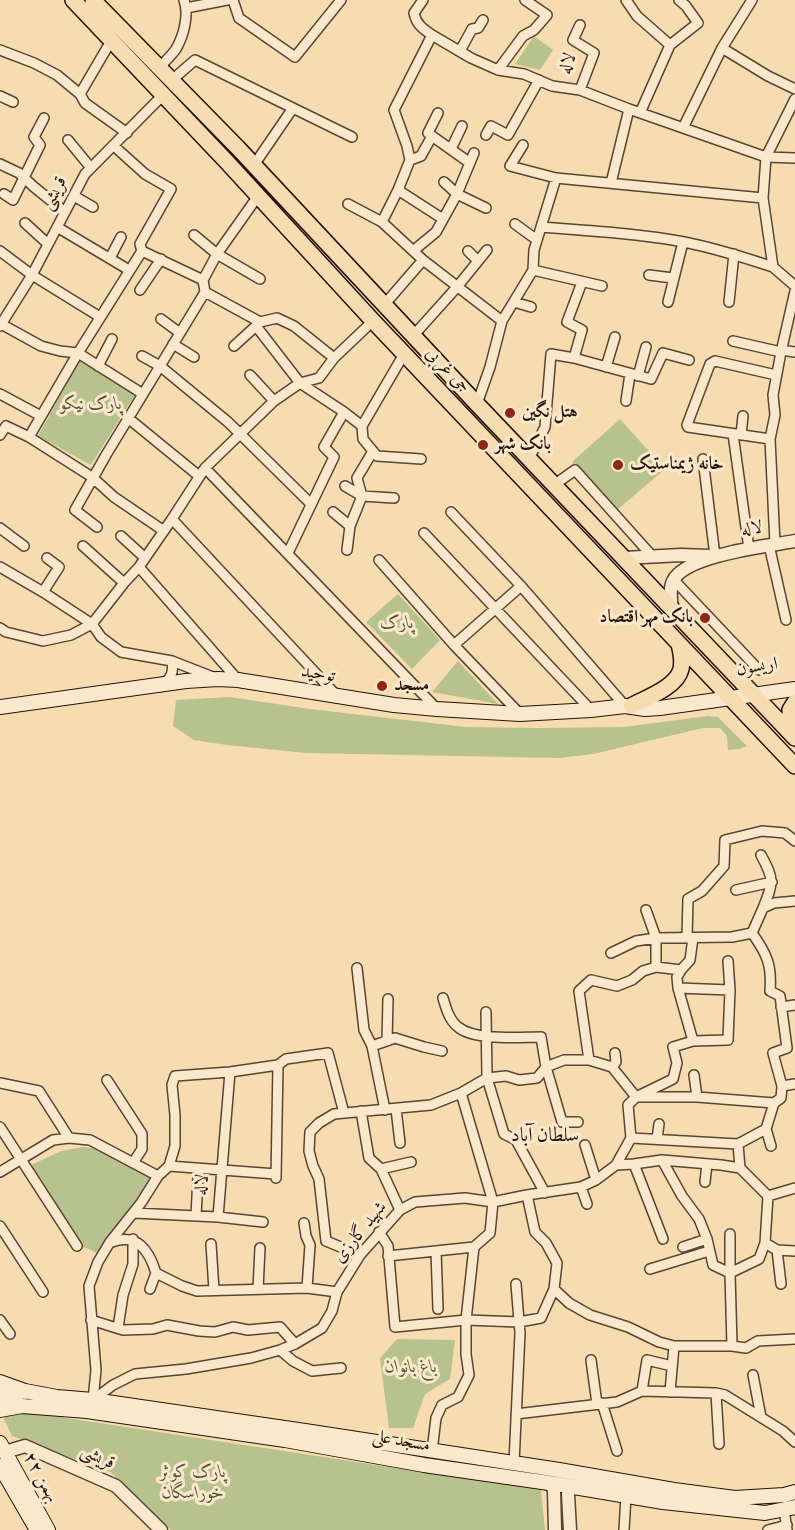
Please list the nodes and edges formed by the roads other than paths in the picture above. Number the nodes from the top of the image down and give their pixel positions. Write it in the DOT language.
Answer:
graph roads {
  1 [pos="73,0"];
  2 [pos="93,0"];
  3 [pos="227,0"];
  4 [pos="233,0"];
  5 [pos="341,0"];
  6 [pos="423,0"];
  7 [pos="525,0"];
  8 [pos="626,0"];
  9 [pos="679,0"];
  10 [pos="752,0"];
  11 [pos="185,4"];
  12 [pos="483,20"];
  13 [pos="580,25"];
  14 [pos="432,35"];
  15 [pos="111,41"];
  16 [pos="670,45"];
  17 [pos="722,48"];
  18 [pos="460,51"];
  19 [pos="1,53"];
  20 [pos="160,68"];
  21 [pos="498,70"];
  22 [pos="172,80"];
  23 [pos="539,80"];
  24 [pos="795,89"];
  25 [pos="580,90"];
  26 [pos="80,93"];
  27 [pos="163,95"];
  28 [pos="0,96"];
  29 [pos="795,99"];
  30 [pos="13,102"];
  31 [pos="293,108"];
  32 [pos="629,109"];
  33 [pos="438,113"];
  34 [pos="640,113"];
  35 [pos="44,118"];
  36 [pos="462,126"];
  37 [pos="683,128"];
  38 [pos="127,133"];
  39 [pos="428,133"];
  40 [pos="486,135"];
  41 [pos="352,137"];
  42 [pos="68,140"];
  43 [pos="114,146"];
  44 [pos="523,146"];
  45 [pos="451,149"];
  46 [pos="474,153"];
  47 [pos="766,157"];
  48 [pos="795,158"];
  49 [pos="410,159"];
  50 [pos="470,163"];
  51 [pos="0,164"];
  52 [pos="254,165"];
  53 [pos="91,168"];
  54 [pos="24,177"];
  55 [pos="556,178"];
  56 [pos="444,182"];
  57 [pos="611,183"];
  58 [pos="398,190"];
  59 [pos="4,194"];
  60 [pos="457,194"];
  61 [pos="74,196"];
  62 [pos="258,196"];
  63 [pos="763,198"];
  64 [pos="348,204"];
  65 [pos="93,207"];
  66 [pos="486,208"];
  67 [pos="65,212"];
  68 [pos="443,219"];
  69 [pos="382,222"];
  70 [pos="25,223"];
  71 [pos="515,224"];
  72 [pos="57,227"];
  73 [pos="541,227"];
  74 [pos="194,235"];
  75 [pos="121,237"];
  76 [pos="537,240"];
  77 [pos="683,242"];
  78 [pos="48,244"];
  79 [pos="487,250"];
  80 [pos="0,251"];
  81 [pos="142,251"];
  82 [pos="413,251"];
  83 [pos="468,251"];
  84 [pos="217,254"];
  85 [pos="734,254"];
  86 [pos="110,258"];
  87 [pos="161,259"];
  88 [pos="423,260"];
  89 [pos="478,261"];
  90 [pos="772,267"];
  91 [pos="129,270"];
  92 [pos="533,270"];
  93 [pos="32,275"];
  94 [pos="649,275"];
  95 [pos="673,278"];
  96 [pos="260,279"];
  97 [pos="203,280"];
  98 [pos="582,282"];
  99 [pos="602,286"];
  100 [pos="795,286"];
  101 [pos="457,287"];
  102 [pos="140,290"];
  103 [pos="795,291"];
  104 [pos="205,292"];
  105 [pos="514,302"];
  106 [pos="668,302"];
  107 [pos="729,302"];
  108 [pos="384,305"];
  109 [pos="531,307"];
  110 [pos="4,311"];
  111 [pos="100,317"];
  112 [pos="161,319"];
  113 [pos="373,321"];
  114 [pos="502,321"];
  115 [pos="258,324"];
  116 [pos="0,325"];
  117 [pos="180,333"];
  118 [pos="413,336"];
  119 [pos="615,337"];
  120 [pos="112,339"];
  121 [pos="733,341"];
  122 [pos="174,344"];
  123 [pos="234,346"];
  124 [pos="646,347"];
  125 [pos="781,351"];
  126 [pos="795,352"];
  127 [pos="78,353"];
  128 [pos="404,354"];
  129 [pos="142,356"];
  130 [pos="194,357"];
  131 [pos="334,357"];
  132 [pos="574,358"];
  133 [pos="689,360"];
  134 [pos="98,366"];
  135 [pos="160,366"];
  136 [pos="606,367"];
  137 [pos="250,375"];
  138 [pos="634,375"];
  139 [pos="776,375"];
  140 [pos="300,383"];
  141 [pos="0,394"];
  142 [pos="143,394"];
  143 [pos="274,401"];
  144 [pos="626,401"];
  145 [pos="477,404"];
  146 [pos="344,412"];
  147 [pos="41,416"];
  148 [pos="743,416"];
  149 [pos="128,418"];
  150 [pos="362,426"];
  151 [pos="240,433"];
  152 [pos="0,435"];
  153 [pos="737,435"];
  154 [pos="29,437"];
  155 [pos="770,439"];
  156 [pos="373,451"];
  157 [pos="421,459"];
  158 [pos="529,459"];
  159 [pos="703,459"];
  160 [pos="205,468"];
  161 [pos="92,477"];
  162 [pos="199,477"];
  163 [pos="554,485"];
  164 [pos="345,486"];
  165 [pos="362,496"];
  166 [pos="394,498"];
  167 [pos="311,504"];
  168 [pos="333,512"];
  169 [pos="451,512"];
  170 [pos="172,519"];
  171 [pos="350,526"];
  172 [pos="97,527"];
  173 [pos="0,528"];
  174 [pos="164,531"];
  175 [pos="424,532"];
  176 [pos="121,536"];
  177 [pos="795,541"];
  178 [pos="772,545"];
  179 [pos="24,546"];
  180 [pos="83,546"];
  181 [pos="748,549"];
  182 [pos="347,550"];
  183 [pos="288,553"];
  184 [pos="715,556"];
  185 [pos="653,557"];
  186 [pos="47,558"];
  187 [pos="145,558"];
  188 [pos="624,558"];
  189 [pos="379,560"];
  190 [pos="0,567"];
  191 [pos="139,567"];
  192 [pos="673,579"];
  193 [pos="123,583"];
  194 [pos="521,586"];
  195 [pos="43,592"];
  196 [pos="495,608"];
  197 [pos="672,609"];
  198 [pos="786,620"];
  199 [pos="92,624"];
  200 [pos="0,628"];
  201 [pos="680,644"];
  202 [pos="454,645"];
  203 [pos="172,661"];
  204 [pos="759,670"];
  205 [pos="218,679"];
  206 [pos="238,680"];
  207 [pos="795,680"];
  208 [pos="163,685"];
  209 [pos="795,688"];
  210 [pos="751,692"];
  211 [pos="728,695"];
  212 [pos="338,696"];
  213 [pos="795,702"];
  214 [pos="628,706"];
  215 [pos="0,707"];
  216 [pos="437,709"];
  217 [pos="591,710"];
  218 [pos="520,714"];
  219 [pos="793,736"];
  220 [pos="795,766"];
  221 [pos="795,841"];
  222 [pos="761,855"];
  223 [pos="772,882"];
  224 [pos="736,890"];
  225 [pos="795,901"];
  226 [pos="763,908"];
  227 [pos="646,910"];
  228 [pos="752,933"];
  229 [pos="656,938"];
  230 [pos="690,938"];
  231 [pos="611,952"];
  232 [pos="728,961"];
  233 [pos="656,967"];
  234 [pos="357,968"];
  235 [pos="681,970"];
  236 [pos="678,988"];
  237 [pos="730,990"];
  238 [pos="443,998"];
  239 [pos="388,999"];
  240 [pos="795,1005"];
  241 [pos="782,1007"];
  242 [pos="486,1012"];
  243 [pos="486,1037"];
  244 [pos="387,1041"];
  245 [pos="693,1041"];
  246 [pos="372,1046"];
  247 [pos="442,1051"];
  248 [pos="615,1053"];
  249 [pos="589,1060"];
  250 [pos="278,1065"];
  251 [pos="546,1067"];
  252 [pos="612,1067"];
  253 [pos="230,1072"];
  254 [pos="694,1075"];
  255 [pos="486,1078"];
  256 [pos="106,1080"];
  257 [pos="0,1083"];
  258 [pos="795,1084"];
  259 [pos="782,1086"];
  260 [pos="461,1093"];
  261 [pos="636,1097"];
  262 [pos="697,1097"];
  263 [pos="777,1101"];
  264 [pos="396,1109"];
  265 [pos="385,1110"];
  266 [pos="361,1111"];
  267 [pos="344,1113"];
  268 [pos="578,1122"];
  269 [pos="659,1124"];
  270 [pos="0,1127"];
  271 [pos="766,1129"];
  272 [pos="631,1137"];
  273 [pos="69,1138"];
  274 [pos="657,1139"];
  275 [pos="400,1143"];
  276 [pos="738,1144"];
  277 [pos="585,1145"];
  278 [pos="771,1146"];
  279 [pos="21,1160"];
  280 [pos="662,1160"];
  281 [pos="411,1162"];
  282 [pos="133,1163"];
  283 [pos="634,1164"];
  284 [pos="707,1164"];
  285 [pos="616,1165"];
  286 [pos="169,1166"];
  287 [pos="740,1168"];
  288 [pos="381,1169"];
  289 [pos="223,1171"];
  290 [pos="0,1172"];
  291 [pos="158,1176"];
  292 [pos="198,1177"];
  293 [pos="596,1180"];
  294 [pos="705,1182"];
  295 [pos="581,1187"];
  296 [pos="795,1188"];
  297 [pos="545,1193"];
  298 [pos="527,1195"];
  299 [pos="768,1196"];
  300 [pos="493,1202"];
  301 [pos="587,1204"];
  302 [pos="400,1210"];
  303 [pos="134,1213"];
  304 [pos="196,1216"];
  305 [pos="218,1217"];
  306 [pos="263,1222"];
  307 [pos="304,1223"];
  308 [pos="0,1226"];
  309 [pos="379,1232"];
  310 [pos="730,1234"];
  311 [pos="134,1239"];
  312 [pos="663,1239"];
  313 [pos="706,1239"];
  314 [pos="110,1242"];
  315 [pos="765,1243"];
  316 [pos="211,1244"];
  317 [pos="77,1246"];
  318 [pos="474,1247"];
  319 [pos="683,1247"];
  320 [pos="260,1248"];
  321 [pos="777,1250"];
  322 [pos="436,1251"];
  323 [pos="709,1251"];
  324 [pos="795,1251"];
  325 [pos="360,1256"];
  326 [pos="388,1256"];
  327 [pos="650,1269"];
  328 [pos="156,1273"];
  329 [pos="730,1273"];
  330 [pos="516,1284"];
  331 [pos="781,1284"];
  332 [pos="307,1288"];
  333 [pos="150,1289"];
  334 [pos="258,1289"];
  335 [pos="554,1289"];
  336 [pos="214,1290"];
  337 [pos="43,1292"];
  338 [pos="338,1292"];
  339 [pos="438,1309"];
  340 [pos="0,1320"];
  341 [pos="91,1320"];
  342 [pos="466,1320"];
  343 [pos="519,1322"];
  344 [pos="118,1328"];
  345 [pos="10,1334"];
  346 [pos="795,1339"];
  347 [pos="295,1344"];
  348 [pos="674,1346"];
  349 [pos="732,1346"];
  350 [pos="280,1350"];
  351 [pos="591,1360"];
  352 [pos="672,1366"];
  353 [pos="341,1368"];
  354 [pos="753,1375"];
  355 [pos="0,1382"];
  356 [pos="25,1391"];
  357 [pos="642,1391"];
  358 [pos="670,1392"];
  359 [pos="717,1392"];
  360 [pos="93,1400"];
  361 [pos="600,1404"];
  362 [pos="26,1406"];
  363 [pos="1,1408"];
  364 [pos="516,1414"];
  365 [pos="761,1417"];
  366 [pos="285,1434"];
  367 [pos="795,1442"];
  368 [pos="719,1443"];
  369 [pos="1,1449"];
  370 [pos="432,1451"];
  371 [pos="617,1451"];
  372 [pos="514,1463"];
  373 [pos="551,1483"];
  374 [pos="572,1487"];
  375 [pos="795,1492"];
  376 [pos="626,1496"];
  377 [pos="790,1508"];
  378 [pos="787,1528"];
  379 [pos="37,1530"];
  380 [pos="48,1530"];
  381 [pos="161,1530"];
  382 [pos="555,1530"];
  383 [pos="570,1530"];
  384 [pos="624,1530"];
  385 [pos="768,1530"];
  1 -- 15 [label="main road, جی غربی"];
  2 -- 20 [label="main road, جی غربی"];
  3 -- 11 [label="street"];
  4 -- 5 [label="street"];
  6 -- 14 [label="street"];
  7 -- 21 [label="street"];
  8 -- 16 [label="street"];
  9 -- 16 [label="street"];
  10 -- 17 [label="street"];
  11 -- 20 [label="street"];
  12 -- 18 [label="street"];
  13 -- 25 [label="street, لاله"];
  14 -- 18 [label="street"];
  14 -- 49 [label="street"];
  15 -- 26 [label="street"];
  15 -- 27 [label="main road, جی غربی"];
  16 -- 34 [label="street"];
  17 -- 24 [label="street"];
  17 -- 37 [label="street"];
  18 -- 21 [label="street"];
  19 -- 26 [label="street"];
  20 -- 22 [label="main road, جی غربی"];
  21 -- 23 [label="street"];
  22 -- 31 [label="street"];
  22 -- 52 [label="main road, جی غربی"];
  23 -- 25 [label="street"];
  23 -- 40 [label="street"];
  25 -- 32 [label="street"];
  26 -- 38 [label="street"];
  27 -- 38 [label="street, قریشی"];
  27 -- 62 [label="main road, جی غربی"];
  28 -- 30 [label="street"];
  29 -- 47 [label="street"];
  31 -- 41 [label="street"];
  31 -- 52 [label="street"];
  32 -- 34 [label="street"];
  32 -- 57 [label="street"];
  33 -- 39 [label="street"];
  34 -- 37 [label="street"];
  35 -- 54 [label="street"];
  36 -- 45 [label="street"];
  37 -- 47 [label="street"];
  38 -- 43 [label="street, قریشی"];
  39 -- 45 [label="street"];
  39 -- 49 [label="street"];
  42 -- 53 [label="street"];
  43 -- 53 [label="street, قریشی"];
  43 -- 81 [label="street"];
  44 -- 55 [label="street"];
  45 -- 50 [label="street"];
  46 -- 50 [label="street"];
  47 -- 48 [label="street"];
  47 -- 63 [label="street"];
  49 -- 58 [label="street"];
  50 -- 60 [label="street"];
  51 -- 54 [label="street"];
  52 -- 108 [label="main road, جی غربی"];
  53 -- 61 [label="street, قریشی"];
  54 -- 59 [label="street"];
  54 -- 67 [label="street"];
  55 -- 57 [label="street"];
  55 -- 73 [label="street"];
  56 -- 60 [label="street"];
  57 -- 63 [label="street"];
  58 -- 68 [label="street"];
  58 -- 69 [label="street"];
  60 -- 66 [label="street"];
  60 -- 68 [label="street"];
  61 -- 65 [label="street"];
  61 -- 67 [label="street, قریشی"];
  62 -- 84 [label="street"];
  62 -- 113 [label="main road, جی غربی"];
  63 -- 90 [label="street"];
  64 -- 69 [label="street"];
  67 -- 72 [label="street, قریشی"];
  68 -- 82 [label="street"];
  69 -- 82 [label="street"];
  70 -- 78 [label="street"];
  71 -- 76 [label="street"];
  72 -- 78 [label="street, قریشی"];
  72 -- 86 [label="street"];
  73 -- 76 [label="street"];
  73 -- 77 [label="street"];
  74 -- 84 [label="street"];
  75 -- 86 [label="street"];
  76 -- 92 [label="street"];
  77 -- 85 [label="street"];
  77 -- 95 [label="street"];
  78 -- 93 [label="street, قریشی"];
  79 -- 89 [label="street"];
  80 -- 93 [label="street"];
  81 -- 87 [label="street"];
  81 -- 91 [label="street"];
  82 -- 88 [label="street"];
  83 -- 89 [label="street"];
  84 -- 96 [label="street"];
  84 -- 97 [label="street"];
  85 -- 90 [label="street"];
  85 -- 107 [label="street"];
  86 -- 91 [label="street"];
  87 -- 97 [label="street"];
  87 -- 102 [label="street"];
  88 -- 101 [label="street"];
  88 -- 108 [label="street"];
  89 -- 101 [label="street"];
  90 -- 100 [label="street"];
  91 -- 111 [label="street"];
  92 -- 98 [label="street"];
  92 -- 105 [label="street"];
  93 -- 110 [label="street, قریشی"];
  93 -- 111 [label="street"];
  94 -- 95 [label="street"];
  95 -- 106 [label="street"];
  97 -- 104 [label="street"];
  98 -- 99 [label="street"];
  98 -- 132 [label="street"];
  101 -- 114 [label="street"];
  101 -- 118 [label="street"];
  103 -- 125 [label="street"];
  104 -- 115 [label="street"];
  104 -- 117 [label="street"];
  105 -- 109 [label="street"];
  105 -- 114 [label="street"];
  108 -- 118 [label="main road, جی غربی"];
  110 -- 116 [label="street, قریشی"];
  111 -- 127 [label="street"];
  112 -- 117 [label="street"];
  113 -- 128 [label="main road, جی غربی"];
  113 -- 131 [label="street"];
  114 -- 145 [label="street"];
  115 -- 123 [label="street"];
  115 -- 131 [label="street"];
  115 -- 140 [label="street"];
  116 -- 127 [label="street"];
  117 -- 122 [label="street"];
  118 -- 145 [label="main road, جی غربی"];
  119 -- 136 [label="street"];
  120 -- 134 [label="street"];
  121 -- 125 [label="street"];
  122 -- 130 [label="street"];
  122 -- 135 [label="street"];
  124 -- 138 [label="street"];
  125 -- 126 [label="street"];
  125 -- 139 [label="street"];
  127 -- 134 [label="street"];
  127 -- 147 [label="street"];
  128 -- 150 [label="street"];
  128 -- 201 [label="main road, جی غربی"];
  129 -- 135 [label="street"];
  131 -- 140 [label="street"];
  132 -- 136 [label="street"];
  132 -- 158 [label="street"];
  133 -- 138 [label="street"];
  134 -- 142 [label="street"];
  135 -- 142 [label="street"];
  135 -- 151 [label="street"];
  136 -- 138 [label="street"];
  137 -- 143 [label="street"];
  138 -- 144 [label="street"];
  139 -- 153 [label="street"];
  139 -- 155 [label="street"];
  140 -- 143 [label="street"];
  140 -- 146 [label="street"];
  141 -- 147 [label="street"];
  142 -- 149 [label="street"];
  143 -- 151 [label="street"];
  145 -- 158 [label="main road, جی غربی"];
  146 -- 150 [label="street"];
  146 -- 167 [label="street"];
  147 -- 154 [label="street"];
  148 -- 153 [label="street"];
  149 -- 161 [label="street"];
  149 -- 162 [label="street"];
  150 -- 156 [label="street"];
  151 -- 160 [label="street"];
  151 -- 167 [label="street"];
  152 -- 154 [label="street"];
  153 -- 155 [label="street"];
  153 -- 181 [label="street"];
  154 -- 161 [label="street"];
  155 -- 178 [label="street"];
  156 -- 157 [label="street"];
  156 -- 165 [label="street"];
  158 -- 163 [label="main road, جی غربی"];
  159 -- 184 [label="street"];
  160 -- 162 [label="street"];
  160 -- 183 [label="street"];
  161 -- 172 [label="street"];
  161 -- 174 [label="street"];
  162 -- 170 [label="street"];
  163 -- 185 [label="street"];
  163 -- 188 [label="main road, جی غربی"];
  164 -- 165 [label="street"];
  165 -- 166 [label="street"];
  165 -- 171 [label="street"];
  167 -- 183 [label="street"];
  168 -- 171 [label="street"];
  169 -- 194 [label="street"];
  170 -- 174 [label="street"];
  170 -- 212 [label="street"];
  171 -- 182 [label="street"];
  173 -- 179 [label="street"];
  174 -- 187 [label="street"];
  175 -- 196 [label="street"];
  176 -- 187 [label="street"];
  177 -- 178 [label="street, لاله"];
  178 -- 181 [label="street, لاله"];
  178 -- 198 [label="street"];
  180 -- 193 [label="street"];
  181 -- 184 [label="street, لاله"];
  183 -- 216 [label="street"];
  184 -- 185 [label="street"];
  184 -- 192 [label="street"];
  185 -- 188 [label="street"];
  186 -- 195 [label="street"];
  187 -- 191 [label="street"];
  188 -- 197 [label="main road, جی غربی"];
  189 -- 202 [label="street"];
  190 -- 195 [label="street"];
  191 -- 193 [label="street"];
  191 -- 206 [label="street"];
  192 -- 197 [label="street"];
  192 -- 204 [label="street"];
  193 -- 199 [label="street"];
  194 -- 196 [label="street"];
  194 -- 214 [label="street"];
  195 -- 199 [label="street"];
  196 -- 202 [label="street"];
  196 -- 217 [label="street"];
  197 -- 210 [label="main road, جی غربی"];
  199 -- 200 [label="street"];
  199 -- 203 [label="street"];
  201 -- 211 [label="main road, جی غربی"];
  201 -- 214 [label="main road"];
  202 -- 218 [label="street"];
  203 -- 205 [label="street"];
  203 -- 208 [label="street"];
  205 -- 206 [label="main road, توحید"];
  205 -- 208 [label="main road, توحید"];
  206 -- 212 [label="main road, توحید"];
  207 -- 210 [label="main road, اریسون"];
  208 -- 215 [label="main road, توحید"];
  209 -- 210 [label="main road, اریسون"];
  210 -- 211 [label="main road, اریسون"];
  210 -- 219 [label="main road, جی غربی"];
  211 -- 214 [label="main road, توحید"];
  211 -- 220 [label="main road, جی غربی"];
  212 -- 216 [label="main road, توحید"];
  213 -- 219 [label="main road"];
  214 -- 217 [label="main road, توحید"];
  216 -- 218 [label="main road, توحید"];
  217 -- 218 [label="main road, توحید"];
  221 -- 230 [label="street"];
  222 -- 223 [label="street"];
  223 -- 224 [label="street"];
  223 -- 226 [label="street"];
  225 -- 226 [label="street"];
  226 -- 228 [label="street"];
  227 -- 229 [label="street"];
  228 -- 230 [label="street"];
  228 -- 241 [label="street"];
  229 -- 230 [label="street"];
  229 -- 231 [label="street"];
  229 -- 233 [label="street"];
  230 -- 235 [label="street"];
  232 -- 237 [label="street"];
  233 -- 235 [label="street"];
  233 -- 249 [label="street"];
  234 -- 246 [label="street"];
  235 -- 236 [label="street"];
  236 -- 237 [label="street"];
  236 -- 245 [label="street"];
  237 -- 245 [label="street"];
  238 -- 243 [label="street"];
  239 -- 244 [label="street"];
  240 -- 241 [label="street"];
  241 -- 259 [label="street"];
  242 -- 243 [label="street"];
  243 -- 251 [label="street"];
  243 -- 255 [label="street"];
  244 -- 246 [label="street"];
  244 -- 247 [label="street"];
  245 -- 261 [label="street"];
  246 -- 265 [label="street"];
  248 -- 252 [label="street"];
  249 -- 251 [label="street"];
  249 -- 252 [label="street"];
  250 -- 253 [label="street"];
  250 -- 267 [label="street"];
  250 -- 289 [label="street"];
  251 -- 255 [label="street"];
  251 -- 268 [label="street"];
  252 -- 261 [label="street"];
  253 -- 286 [label="street"];
  253 -- 289 [label="street, لاله"];
  254 -- 262 [label="street"];
  255 -- 260 [label="street"];
  255 -- 297 [label="street"];
  256 -- 282 [label="street"];
  257 -- 273 [label="street"];
  258 -- 259 [label="street"];
  259 -- 263 [label="street"];
  260 -- 264 [label="street"];
  260 -- 300 [label="street"];
  261 -- 262 [label="street"];
  261 -- 272 [label="street"];
  262 -- 263 [label="street"];
  263 -- 271 [label="street"];
  264 -- 265 [label="street"];
  264 -- 275 [label="street"];
  265 -- 266 [label="street"];
  266 -- 267 [label="street"];
  266 -- 288 [label="street"];
  267 -- 325 [label="street"];
  269 -- 274 [label="street"];
  270 -- 279 [label="street"];
  271 -- 276 [label="street"];
  271 -- 278 [label="street"];
  272 -- 274 [label="street"];
  272 -- 285 [label="street, شهید گارزی"];
  273 -- 279 [label="street"];
  273 -- 282 [label="street"];
  274 -- 276 [label="street"];
  276 -- 287 [label="street"];
  277 -- 293 [label="street"];
  279 -- 290 [label="street"];
  279 -- 317 [label="street"];
  280 -- 283 [label="street"];
  280 -- 284 [label="street"];
  280 -- 313 [label="street"];
  281 -- 288 [label="street"];
  282 -- 291 [label="street"];
  283 -- 285 [label="street"];
  283 -- 312 [label="street"];
  284 -- 287 [label="street"];
  284 -- 294 [label="street"];
  285 -- 293 [label="street, شهید گارزی"];
  286 -- 289 [label="street"];
  286 -- 291 [label="street"];
  287 -- 299 [label="street"];
  288 -- 302 [label="street"];
  289 -- 305 [label="street, لاله"];
  291 -- 303 [label="street"];
  292 -- 304 [label="street"];
  293 -- 295 [label="street, شهید گارزی"];
  295 -- 297 [label="street, شهید گارزی"];
  295 -- 301 [label="street"];
  296 -- 299 [label="street"];
  297 -- 298 [label="street, شهید گارزی"];
  298 -- 300 [label="street, شهید گارزی"];
  298 -- 335 [label="street"];
  299 -- 315 [label="street"];
  300 -- 302 [label="street, شهید گارزی"];
  300 -- 318 [label="street"];
  302 -- 309 [label="street, شهید گارزی"];
  303 -- 304 [label="street, لاله"];
  303 -- 314 [label="street"];
  304 -- 305 [label="street, لاله"];
  305 -- 306 [label="street"];
  307 -- 332 [label="street"];
  308 -- 337 [label="street"];
  309 -- 325 [label="street, شهید گارزی"];
  309 -- 326 [label="street"];
  310 -- 329 [label="street"];
  311 -- 314 [label="street"];
  311 -- 328 [label="street"];
  311 -- 344 [label="street"];
  313 -- 319 [label="street"];
  313 -- 323 [label="street"];
  314 -- 341 [label="street"];
  315 -- 321 [label="street"];
  315 -- 329 [label="street"];
  316 -- 336 [label="street"];
  318 -- 322 [label="street"];
  318 -- 342 [label="street"];
  320 -- 334 [label="street"];
  321 -- 324 [label="street"];
  321 -- 331 [label="street"];
  322 -- 326 [label="street"];
  322 -- 339 [label="street"];
  323 -- 327 [label="street"];
  323 -- 329 [label="street"];
  325 -- 338 [label="street, شهید گارزی"];
  326 -- 342 [label="street"];
  328 -- 333 [label="street"];
  328 -- 336 [label="street"];
  329 -- 349 [label="street"];
  330 -- 343 [label="street"];
  332 -- 334 [label="street"];
  332 -- 338 [label="street"];
  334 -- 336 [label="street"];
  335 -- 343 [label="street"];
  335 -- 348 [label="street"];
  338 -- 347 [label="street, شهید گارزی"];
  340 -- 345 [label="street"];
  341 -- 344 [label="street"];
  341 -- 360 [label="street"];
  342 -- 343 [label="street"];
  342 -- 370 [label="street"];
  343 -- 364 [label="street"];
  344 -- 347 [label="street"];
  346 -- 349 [label="street"];
  347 -- 350 [label="street, شهید گارزی"];
  348 -- 349 [label="street"];
  348 -- 352 [label="street"];
  350 -- 353 [label="street"];
  350 -- 360 [label="street, شهید گارزی"];
  351 -- 361 [label="street"];
  352 -- 357 [label="street"];
  352 -- 358 [label="street"];
  354 -- 365 [label="street"];
  355 -- 356 [label="main road"];
  356 -- 360 [label="main road, مسجد علی"];
  356 -- 362 [label="main road"];
  356 -- 363 [label="main road"];
  357 -- 358 [label="street"];
  357 -- 361 [label="street"];
  358 -- 359 [label="street"];
  359 -- 365 [label="street"];
  359 -- 368 [label="street"];
  360 -- 366 [label="main road, مسجد علی"];
  361 -- 364 [label="street"];
  361 -- 371 [label="street"];
  362 -- 363 [label="main road, مسجد علی"];
  362 -- 366 [label="main road, مسجد علی"];
  364 -- 372 [label="street"];
  365 -- 367 [label="street"];
  366 -- 370 [label="main road, مسجد علی"];
  366 -- 373 [label="main road, مسجد علی"];
  369 -- 379 [label="main road, ۲۲ بهمن"];
  369 -- 380 [label="main road, ۲۲ بهمن"];
  369 -- 381 [label="street, قریشی"];
  370 -- 372 [label="main road, مسجد علی"];
  372 -- 375 [label="main road, مسجد علی"];
  373 -- 374 [label="main road, مسجد علی"];
  373 -- 382 [label="street"];
  374 -- 376 [label="main road, مسجد علی"];
  374 -- 383 [label="street"];
  376 -- 377 [label="main road, مسجد علی"];
  376 -- 384 [label="street"];
  377 -- 378 [label="street"];
  378 -- 385 [label="street"];
}
